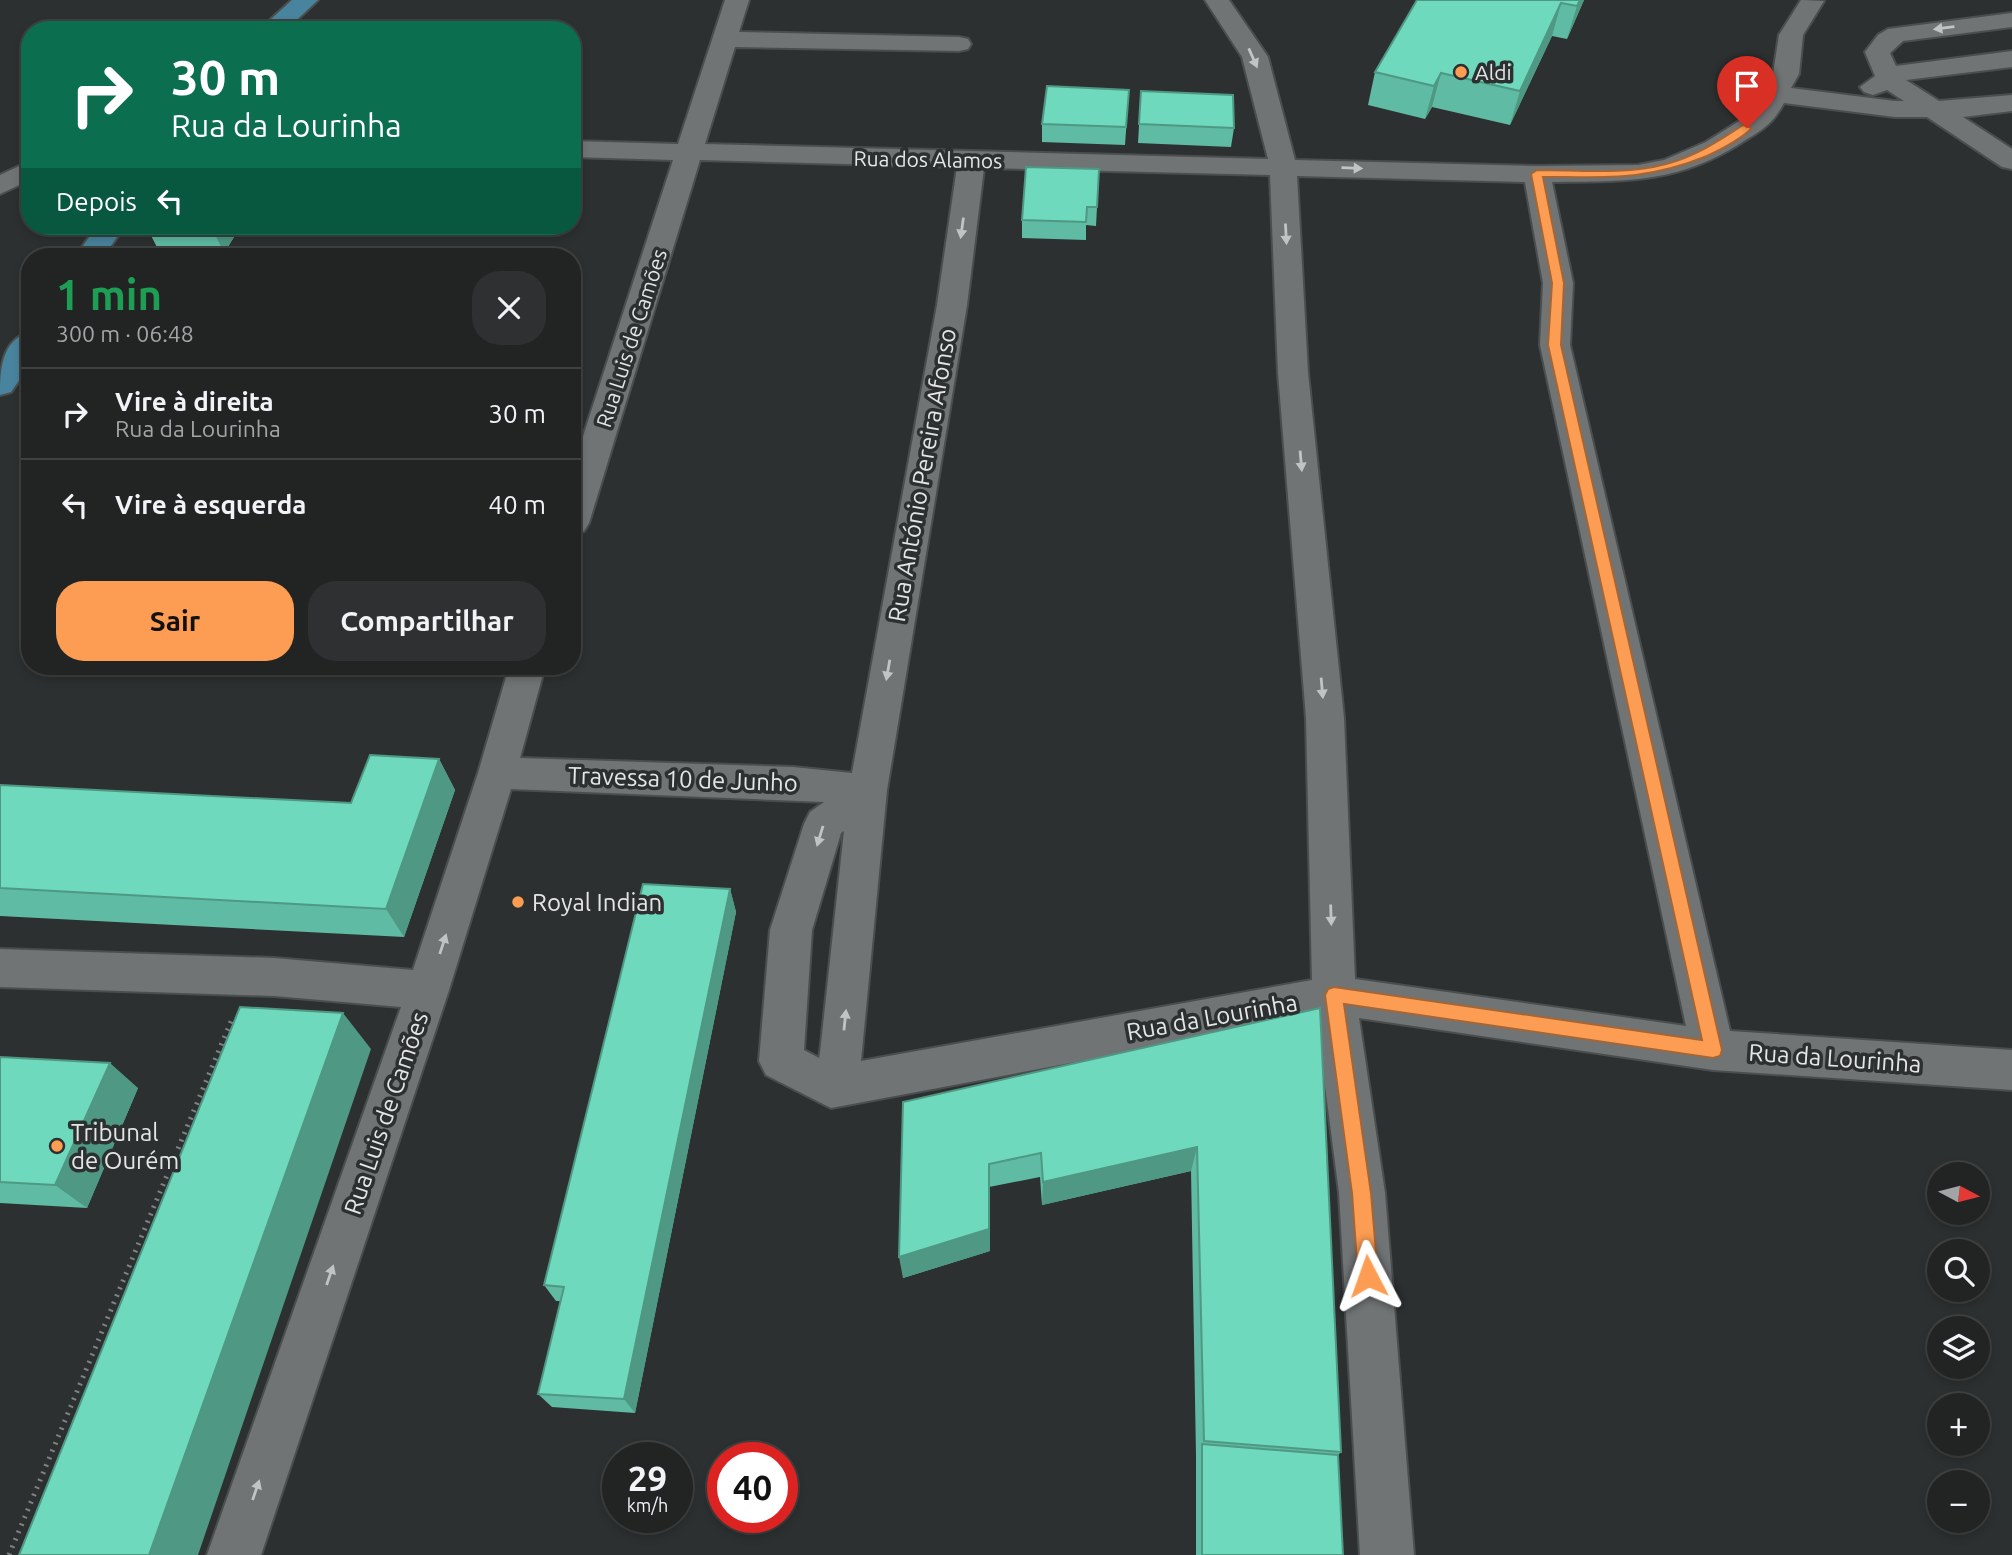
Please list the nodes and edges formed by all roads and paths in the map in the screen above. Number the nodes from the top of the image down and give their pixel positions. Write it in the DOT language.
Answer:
graph roads {
  1 [pos="306,0"];
  2 [pos="737,0"];
  3 [pos="1217,0"];
  4 [pos="1812,0"];
  5 [pos="2012,20"];
  6 [pos="282,21"];
  7 [pos="725,39"];
  8 [pos="959,44"];
  9 [pos="2012,59"];
  10 [pos="1889,80"];
  11 [pos="1780,84"];
  12 [pos="2012,103"];
  13 [pos="1932,110"];
  14 [pos="581,149"];
  15 [pos="690,153"];
  16 [pos="2007,154"];
  17 [pos="971,160"];
  18 [pos="1283,166"];
  19 [pos="21,174"];
  20 [pos="1537,174"];
  21 [pos="0,186"];
  22 [pos="21,355"];
  23 [pos="0,385"];
  24 [pos="581,495"];
  25 [pos="525,675"];
  26 [pos="497,773"];
  27 [pos="868,790"];
  28 [pos="0,968"];
  29 [pos="249,977"];
  30 [pos="428,990"];
  31 [pos="1334,995"];
  32 [pos="1713,1050"];
  33 [pos="2012,1070"];
  34 [pos="831,1087"];
  35 [pos="9,1555"];
  36 [pos="234,1555"];
  37 [pos="1387,1555"];
  1 -- 6 [label="main road"];
  2 -- 7 [label="street, Rua Luis de Camões"];
  3 -- 18 [label="street, one-way"];
  4 -- 11 [label="street"];
  5 -- 10 [label="street, one-way"];
  7 -- 8 [label="street"];
  7 -- 15 [label="street, Rua Luis de Camões"];
  9 -- 10 [label="street"];
  10 -- 11 [label="street"];
  10 -- 13 [label="street"];
  11 -- 13 [label="street"];
  11 -- 20 [label="street, Rua dos Alamos"];
  12 -- 13 [label="street"];
  13 -- 16 [label="street"];
  14 -- 15 [label="street, Rua dos Alamos"];
  15 -- 17 [label="street, Rua dos Alamos"];
  15 -- 24 [label="street, Rua Luis de Camões"];
  17 -- 18 [label="street, Rua dos Alamos"];
  17 -- 27 [label="street, Rua António Pereira Afonso, one-way"];
  18 -- 20 [label="street, Rua dos Alamos, one-way"];
  18 -- 31 [label="street, one-way"];
  19 -- 21 [label="street"];
  20 -- 32 [label="street"];
  22 -- 23 [label="main road"];
  25 -- 26 [label="street, Rua Luis de Camões"];
  26 -- 27 [label="street, Travessa 10 de Junho"];
  30 -- 26 [label="street, Rua Luis de Camões, one-way"];
  34 -- 27 [label="street, Rua António Pereira Afonso, one-way"];
  27 -- 34 [label="street, one-way"];
  28 -- 29 [label="street"];
  29 -- 30 [label="street"];
  29 -- 35 [label="path"];
  36 -- 30 [label="street, Rua Luis de Camões, one-way"];
  31 -- 32 [label="street, Rua da Lourinha"];
  31 -- 34 [label="street, Rua da Lourinha"];
  31 -- 37 [label="street"];
  32 -- 33 [label="street, Rua da Lourinha"];
}
